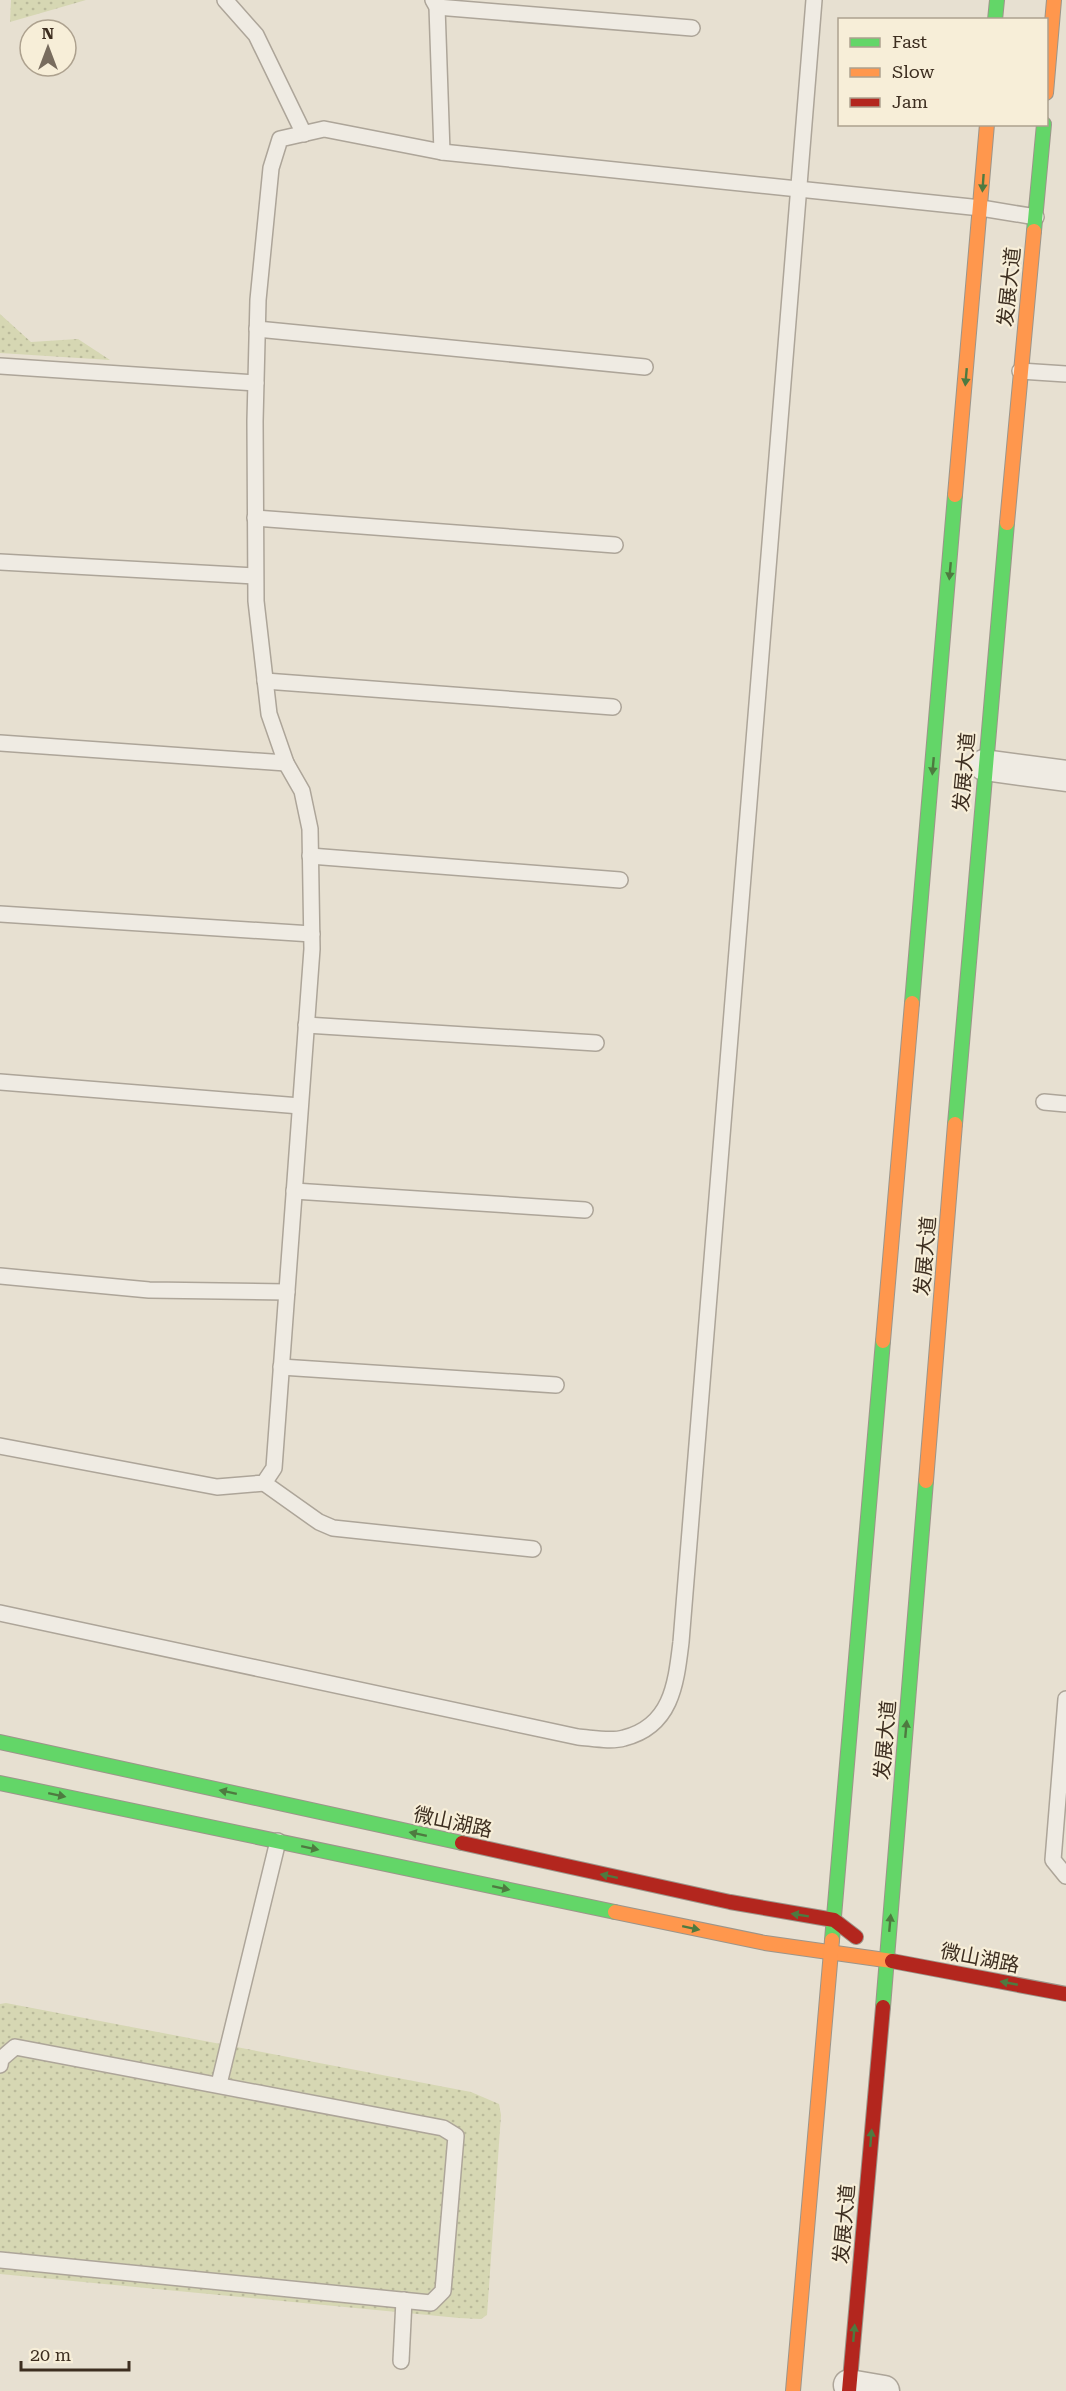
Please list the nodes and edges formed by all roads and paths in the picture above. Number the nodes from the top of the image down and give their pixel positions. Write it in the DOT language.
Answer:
graph roads {
  1 [pos="225,0"];
  2 [pos="814,0"];
  3 [pos="997,0"];
  4 [pos="1054,0"];
  5 [pos="435,4"];
  6 [pos="995,18"];
  7 [pos="692,28"];
  8 [pos="1048,74"];
  9 [pos="1066,75"];
  10 [pos="987,126"];
  11 [pos="1044,126"];
  12 [pos="304,134"];
  13 [pos="442,152"];
  14 [pos="799,189"];
  15 [pos="981,208"];
  16 [pos="1036,217"];
  17 [pos="257,329"];
  18 [pos="0,366"];
  19 [pos="645,368"];
  20 [pos="1020,371"];
  21 [pos="1066,374"];
  22 [pos="256,382"];
  23 [pos="255,518"];
  24 [pos="615,545"];
  25 [pos="0,562"];
  26 [pos="255,576"];
  27 [pos="265,681"];
  28 [pos="613,706"];
  29 [pos="0,743"];
  30 [pos="286,763"];
  31 [pos="984,765"];
  32 [pos="1066,776"];
  33 [pos="310,856"];
  34 [pos="620,880"];
  35 [pos="0,914"];
  36 [pos="312,934"];
  37 [pos="306,1025"];
  38 [pos="596,1043"];
  39 [pos="0,1082"];
  40 [pos="1044,1102"];
  41 [pos="1066,1104"];
  42 [pos="300,1106"];
  43 [pos="294,1191"];
  44 [pos="585,1210"];
  45 [pos="0,1276"];
  46 [pos="287,1292"];
  47 [pos="281,1367"];
  48 [pos="556,1385"];
  49 [pos="0,1446"];
  50 [pos="264,1483"];
  51 [pos="533,1550"];
  52 [pos="0,1613"];
  53 [pos="1066,1699"];
  54 [pos="0,1742"];
  55 [pos="0,1783"];
  56 [pos="278,1841"];
  57 [pos="1066,1876"];
  58 [pos="834,1920"];
  59 [pos="831,1950"];
  60 [pos="887,1959"];
  61 [pos="1066,1994"];
  62 [pos="0,2065"];
  63 [pos="219,2084"];
  64 [pos="0,2260"];
  65 [pos="404,2300"];
  66 [pos="401,2361"];
  67 [pos="849,2388"];
  68 [pos="793,2391"];
  69 [pos="884,2391"];
  1 -- 12 [label="lane"];
  2 -- 14 [label="lane"];
  3 -- 6 [label="main road"];
  4 -- 8 [label="main road"];
  5 -- 7 [label="lane"];
  5 -- 13 [label="lane"];
  8 -- 9 [label="lane"];
  10 -- 15 [label="main road, 发展大道, one-way"];
  11 -- 16 [label="main road, 发展大道"];
  12 -- 13 [label="lane"];
  12 -- 17 [label="lane"];
  13 -- 14 [label="lane"];
  14 -- 15 [label="lane"];
  14 -- 52 [label="lane"];
  15 -- 16 [label="lane"];
  15 -- 58 [label="main road, 发展大道, one-way"];
  16 -- 20 [label="main road, 发展大道"];
  17 -- 19 [label="lane"];
  17 -- 22 [label="lane"];
  18 -- 22 [label="lane"];
  20 -- 21 [label="lane"];
  20 -- 31 [label="main road, 发展大道"];
  22 -- 23 [label="lane"];
  23 -- 24 [label="lane"];
  23 -- 26 [label="lane"];
  25 -- 26 [label="lane"];
  26 -- 27 [label="lane"];
  27 -- 28 [label="lane"];
  27 -- 30 [label="lane"];
  29 -- 30 [label="lane"];
  30 -- 33 [label="lane"];
  31 -- 32 [label="street"];
  60 -- 31 [label="main road, 发展大道, one-way"];
  33 -- 34 [label="lane"];
  33 -- 36 [label="lane"];
  35 -- 36 [label="lane"];
  36 -- 37 [label="lane"];
  37 -- 38 [label="lane"];
  37 -- 42 [label="lane"];
  39 -- 42 [label="lane"];
  40 -- 41 [label="lane"];
  42 -- 43 [label="lane"];
  43 -- 44 [label="lane"];
  43 -- 46 [label="lane"];
  45 -- 46 [label="lane"];
  46 -- 47 [label="lane"];
  47 -- 48 [label="lane"];
  47 -- 50 [label="lane"];
  49 -- 50 [label="lane"];
  50 -- 51 [label="lane"];
  53 -- 57 [label="lane"];
  58 -- 54 [label="main road, 微山湖路, one-way"];
  55 -- 56 [label="main road, 微山湖路, one-way"];
  56 -- 59 [label="main road, 微山湖路, one-way"];
  56 -- 63 [label="lane"];
  58 -- 59 [label="main road, 发展大道"];
  58 -- 60 [label="main road, 微山湖路"];
  59 -- 60 [label="main road, 微山湖路"];
  59 -- 68 [label="main road, 发展大道"];
  61 -- 60 [label="main road, 微山湖路, one-way"];
  67 -- 60 [label="main road, 发展大道, one-way"];
  62 -- 63 [label="lane"];
  63 -- 65 [label="lane"];
  64 -- 65 [label="lane"];
  65 -- 66 [label="lane"];
  67 -- 69 [label="street"];
}
